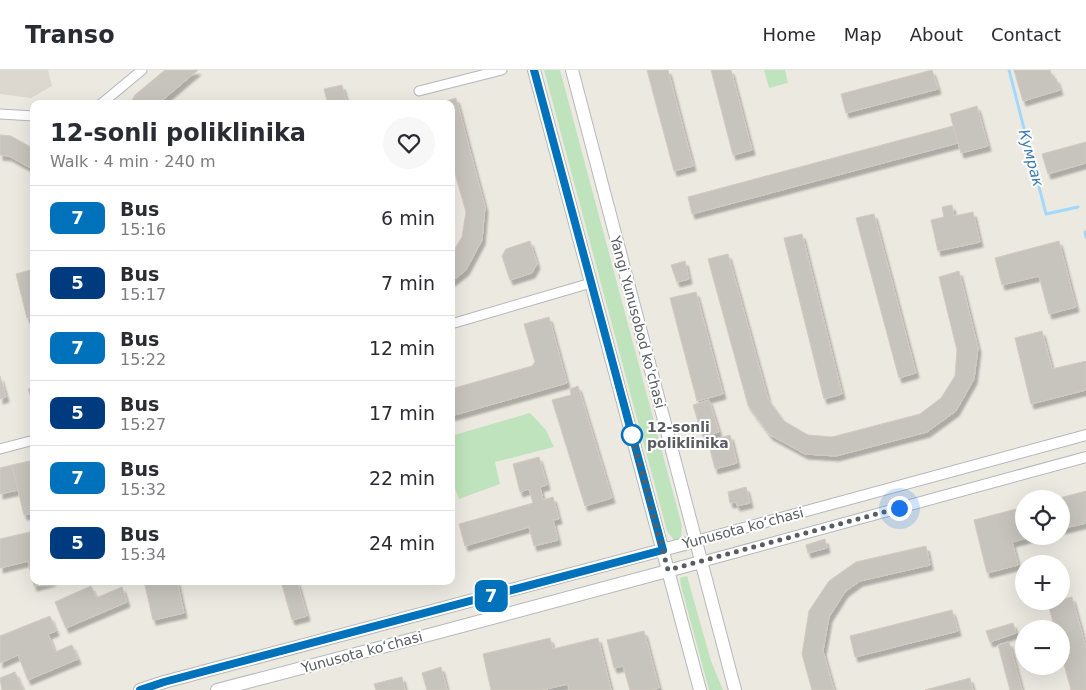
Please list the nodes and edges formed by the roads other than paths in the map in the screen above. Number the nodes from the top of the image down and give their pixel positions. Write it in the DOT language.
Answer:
graph roads {
  1 [pos="142,70"];
  2 [pos="502,70"];
  3 [pos="534,70"];
  4 [pos="572,70"];
  5 [pos="419,91"];
  6 [pos="106,100"];
  7 [pos="0,114"];
  8 [pos="30,116"];
  9 [pos="591,284"];
  10 [pos="455,323"];
  11 [pos="1086,435"];
  12 [pos="30,441"];
  13 [pos="0,448"];
  14 [pos="1086,457"];
  15 [pos="696,541"];
  16 [pos="663,550"];
  17 [pos="701,562"];
  18 [pos="668,570"];
  19 [pos="140,690"];
  20 [pos="217,690"];
  21 [pos="700,690"];
  22 [pos="735,690"];
  1 -- 6 [label="street"];
  2 -- 5 [label="street"];
  3 -- 9 [label="main road"];
  4 -- 15 [label="main road, Yangi Yunusobod ko'chasi"];
  7 -- 8 [label="street"];
  9 -- 10 [label="street"];
  9 -- 16 [label="main road"];
  11 -- 15 [label="street, Yunusota koʻchasi"];
  12 -- 13 [label="street"];
  14 -- 17 [label="street, Yunusota koʻchasi"];
  15 -- 16 [label="main road, Yunusota koʻchasi"];
  15 -- 17 [label="main road, Yangi Yunusobod ko'chasi"];
  16 -- 18 [label="main road"];
  16 -- 19 [label="main road, Yunusota koʻchasi"];
  17 -- 18 [label="main road, Yunusota koʻchasi"];
  17 -- 22 [label="main road, Yangi Yunusobod ko'chasi"];
  18 -- 20 [label="main road, Yunusota koʻchasi"];
  18 -- 21 [label="main road"];
}
